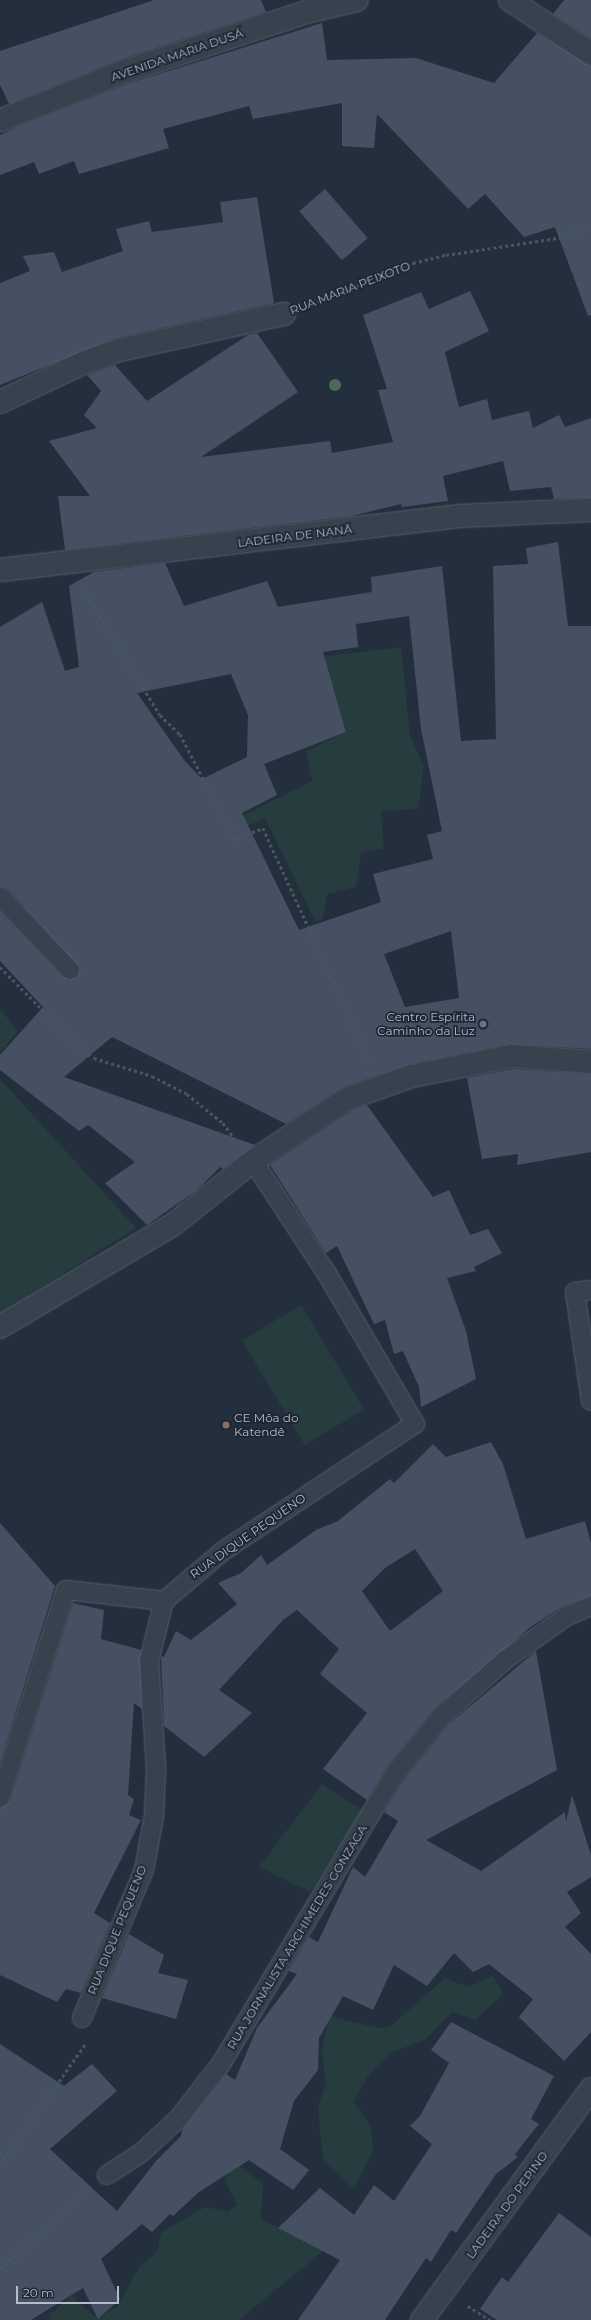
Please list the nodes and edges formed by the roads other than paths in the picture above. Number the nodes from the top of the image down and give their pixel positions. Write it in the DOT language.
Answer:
graph roads {
  1 [pos="357,0"];
  2 [pos="510,0"];
  3 [pos="591,54"];
  4 [pos="1,120"];
  5 [pos="284,314"];
  6 [pos="0,402"];
  7 [pos="591,510"];
  8 [pos="0,570"];
  9 [pos="0,896"];
  10 [pos="70,970"];
  11 [pos="591,1062"];
  12 [pos="252,1161"];
  13 [pos="591,1290"];
  14 [pos="0,1327"];
  15 [pos="591,1401"];
  16 [pos="164,1602"];
  17 [pos="591,1606"];
  18 [pos="0,1798"];
  19 [pos="82,2018"];
  20 [pos="591,2089"];
  21 [pos="107,2175"];
  22 [pos="422,2320"];
  1 -- 4 [label="street, AVENIDA MARIA DUSÁ"];
  2 -- 3 [label="street"];
  5 -- 6 [label="street, RUA MARIA PEIXOTO"];
  7 -- 8 [label="street, LADEIRA DE NANÃ"];
  9 -- 10 [label="lane"];
  11 -- 12 [label="street"];
  12 -- 14 [label="street"];
  12 -- 16 [label="lane, RUA DIQUE PEQUENO"];
  13 -- 15 [label="lane"];
  16 -- 18 [label="lane"];
  16 -- 19 [label="lane, RUA DIQUE PEQUENO"];
  17 -- 21 [label="lane, RUA JORNALISTA ARCHIMEDES GONZAGA"];
  20 -- 22 [label="street, LADEIRA DO PEPINO"];
}
